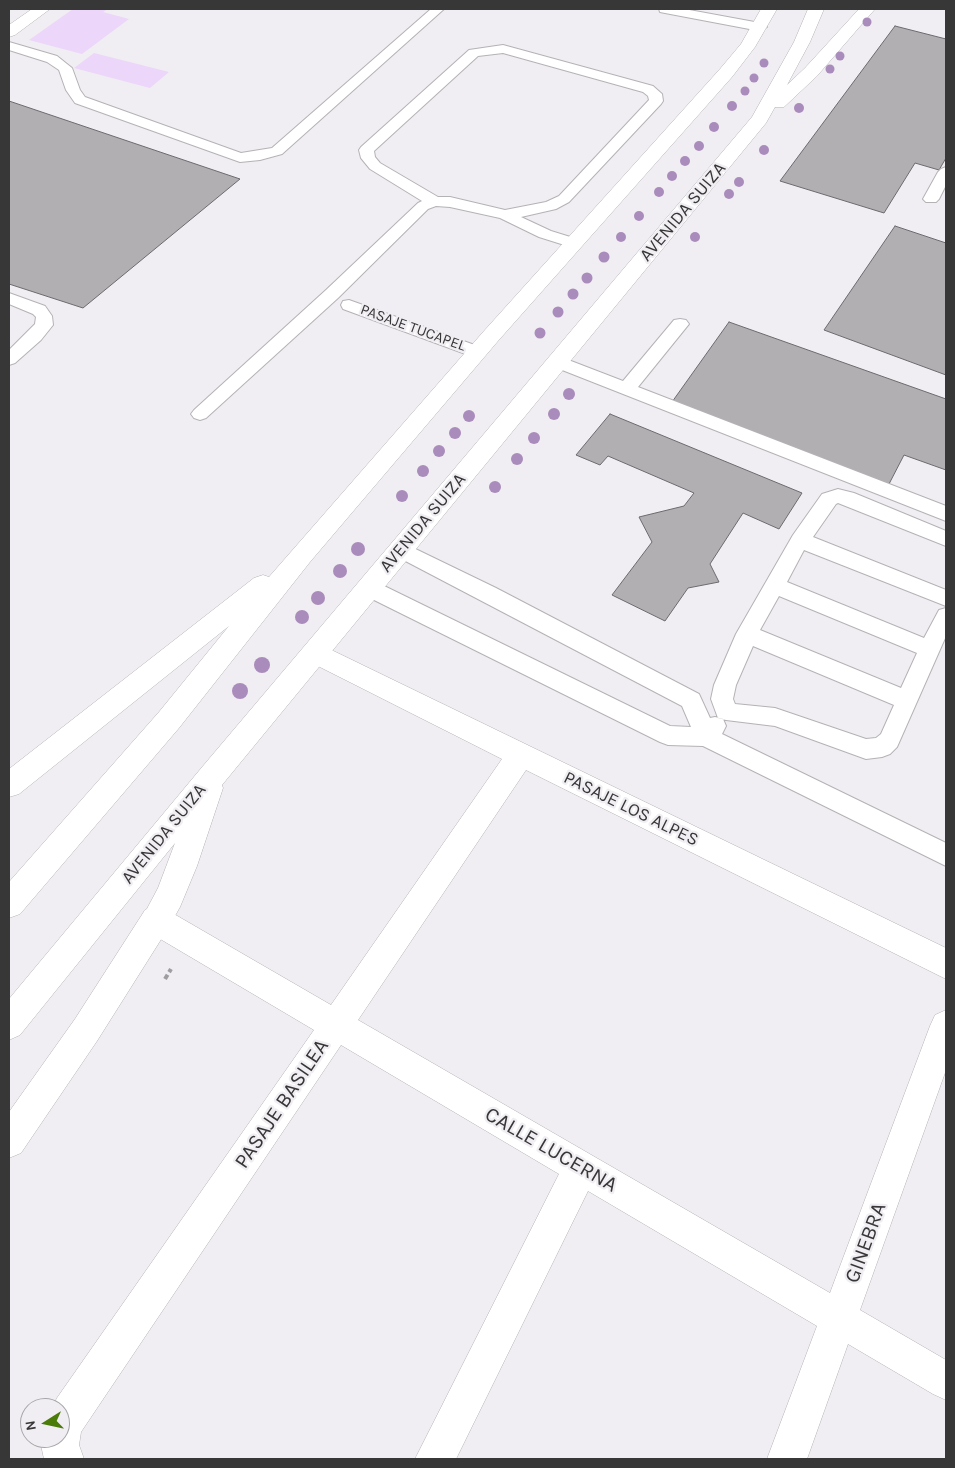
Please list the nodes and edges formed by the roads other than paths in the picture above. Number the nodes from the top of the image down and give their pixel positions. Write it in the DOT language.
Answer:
graph roads {
  1 [pos="42,9"];
  2 [pos="438,9"];
  3 [pos="665,9"];
  4 [pos="769,9"];
  5 [pos="816,9"];
  6 [pos="867,9"];
  7 [pos="760,27"];
  8 [pos="9,35"];
  9 [pos="760,119"];
  10 [pos="946,172"];
  11 [pos="932,199"];
  12 [pos="434,201"];
  13 [pos="505,215"];
  14 [pos="574,243"];
  15 [pos="9,298"];
  16 [pos="349,305"];
  17 [pos="680,324"];
  18 [pos="477,352"];
  19 [pos="9,360"];
  20 [pos="558,362"];
  21 [pos="626,389"];
  22 [pos="200,414"];
  23 [pos="946,514"];
  24 [pos="946,539"];
  25 [pos="800,540"];
  26 [pos="401,550"];
  27 [pos="301,555"];
  28 [pos="775,586"];
  29 [pos="369,588"];
  30 [pos="946,598"];
  31 [pos="946,616"];
  32 [pos="747,634"];
  33 [pos="929,649"];
  34 [pos="316,653"];
  35 [pos="906,700"];
  36 [pos="726,711"];
  37 [pos="706,737"];
  38 [pos="521,754"];
  39 [pos="213,775"];
  40 [pos="9,786"];
  41 [pos="946,855"];
  42 [pos="9,904"];
  43 [pos="156,920"];
  44 [pos="946,964"];
  45 [pos="9,1024"];
  46 [pos="336,1024"];
  47 [pos="946,1026"];
  48 [pos="9,1141"];
  49 [pos="581,1168"];
  50 [pos="839,1317"];
  51 [pos="946,1381"];
  52 [pos="64,1459"];
  53 [pos="435,1459"];
  54 [pos="787,1459"];
  1 -- 8 [label="main road"];
  2 -- 8 [label="lane"];
  3 -- 7 [label="lane"];
  4 -- 7 [label="main road"];
  5 -- 9 [label="main road, AVENIDA SUIZA"];
  6 -- 9 [label="main road"];
  7 -- 14 [label="main road"];
  9 -- 20 [label="main road, AVENIDA SUIZA"];
  10 -- 11 [label="lane"];
  12 -- 13 [label="lane"];
  12 -- 13 [label="lane"];
  12 -- 22 [label="lane"];
  13 -- 14 [label="lane"];
  14 -- 18 [label="main road"];
  15 -- 19 [label="lane"];
  16 -- 18 [label="lane, PASAJE TUCAPEL"];
  17 -- 21 [label="lane"];
  18 -- 27 [label="main road"];
  20 -- 21 [label="lane"];
  20 -- 26 [label="main road, AVENIDA SUIZA"];
  21 -- 23 [label="lane"];
  24 -- 25 [label="lane"];
  25 -- 28 [label="lane"];
  25 -- 30 [label="lane"];
  26 -- 29 [label="main road, AVENIDA SUIZA"];
  26 -- 37 [label="lane"];
  27 -- 40 [label="main road"];
  27 -- 42 [label="main road"];
  28 -- 32 [label="lane"];
  28 -- 33 [label="lane"];
  29 -- 34 [label="main road, AVENIDA SUIZA"];
  29 -- 37 [label="lane"];
  31 -- 33 [label="lane"];
  32 -- 35 [label="lane"];
  32 -- 36 [label="lane"];
  33 -- 35 [label="lane"];
  34 -- 38 [label="main road, PASAJE LOS ALPES"];
  34 -- 39 [label="main road, AVENIDA SUIZA"];
  35 -- 36 [label="lane"];
  36 -- 37 [label="lane"];
  37 -- 41 [label="lane"];
  38 -- 44 [label="main road, PASAJE LOS ALPES"];
  38 -- 46 [label="main road, PASAJE BASILEA"];
  39 -- 43 [label="main road"];
  39 -- 45 [label="main road, AVENIDA SUIZA"];
  43 -- 46 [label="main road, CALLE LUCERNA"];
  43 -- 48 [label="main road"];
  46 -- 49 [label="main road, CALLE LUCERNA"];
  46 -- 52 [label="main road, PASAJE BASILEA"];
  47 -- 50 [label="main road, GINEBRA"];
  49 -- 50 [label="main road, CALLE LUCERNA"];
  49 -- 53 [label="main road"];
  50 -- 51 [label="main road, CALLE LUCERNA"];
  50 -- 54 [label="main road, GINEBRA"];
}
